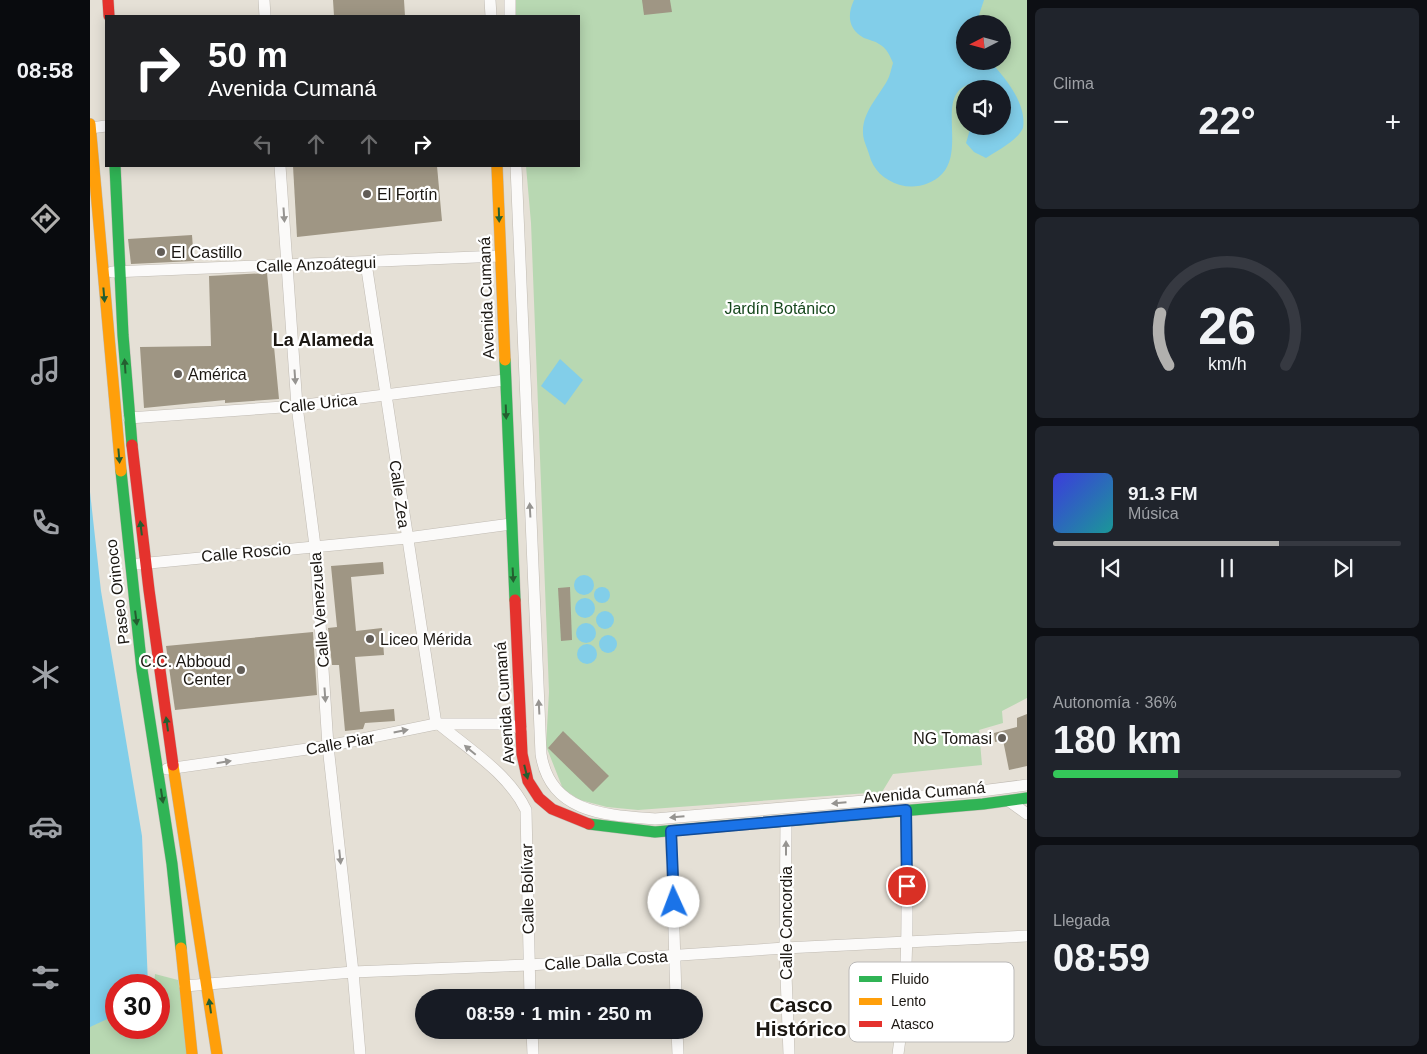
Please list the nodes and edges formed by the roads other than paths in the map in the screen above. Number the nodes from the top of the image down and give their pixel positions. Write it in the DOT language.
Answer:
graph roads {
  1 [pos="108,0"];
  2 [pos="264,0"];
  3 [pos="490,0"];
  4 [pos="510,0"];
  5 [pos="109,15"];
  6 [pos="265,15"];
  7 [pos="491,15"];
  8 [pos="510,15"];
  9 [pos="90,124"];
  10 [pos="105,126"];
  11 [pos="90,128"];
  12 [pos="115,167"];
  13 [pos="280,167"];
  14 [pos="497,167"];
  15 [pos="516,167"];
  16 [pos="500,256"];
  17 [pos="366,262"];
  18 [pos="288,264"];
  19 [pos="120,272"];
  20 [pos="102,273"];
  21 [pos="505,380"];
  22 [pos="386,396"];
  23 [pos="297,406"];
  24 [pos="130,418"];
  25 [pos="511,524"];
  26 [pos="407,538"];
  27 [pos="315,546"];
  28 [pos="146,563"];
  29 [pos="130,564"];
  30 [pos="438,725"];
  31 [pos="521,729"];
  32 [pos="328,746"];
  33 [pos="173,768"];
  34 [pos="158,770"];
  35 [pos="1027,785"];
  36 [pos="1027,798"];
  37 [pos="1009,800"];
  38 [pos="906,810"];
  39 [pos="1027,814"];
  40 [pos="786,821"];
  41 [pos="671,831"];
  42 [pos="1027,936"];
  43 [pos="908,943"];
  44 [pos="786,948"];
  45 [pos="675,955"];
  46 [pos="907,962"];
  47 [pos="529,965"];
  48 [pos="353,972"];
  49 [pos="206,983"];
  50 [pos="185,986"];
  51 [pos="530,989"];
  52 [pos="676,989"];
  53 [pos="532,1039"];
  54 [pos="678,1039"];
  55 [pos="192,1054"];
  56 [pos="217,1054"];
  57 [pos="360,1054"];
  58 [pos="533,1054"];
  59 [pos="678,1054"];
  60 [pos="789,1054"];
  1 -- 5 [label="street"];
  2 -- 6 [label="street"];
  3 -- 7 [label="street"];
  4 -- 8 [label="street"];
  9 -- 11 [label="street, Paseo Orinoco"];
  10 -- 11 [label="street"];
  11 -- 20 [label="street, Paseo Orinoco"];
  12 -- 19 [label="street, Paseo Orinoco"];
  13 -- 18 [label="street, Calle Venezuela, one-way"];
  14 -- 16 [label="street, Avenida Cumaná, one-way"];
  35 -- 15 [label="street, Avenida Cumaná, one-way"];
  16 -- 17 [label="street, Calle Anzoátegui"];
  16 -- 21 [label="street, Avenida Cumaná"];
  17 -- 18 [label="street, Calle Anzoátegui"];
  17 -- 22 [label="street, Calle Zea"];
  18 -- 19 [label="street, Calle Anzoátegui"];
  18 -- 23 [label="street, Calle Venezuela, one-way"];
  19 -- 20 [label="street, Calle Anzoátegui"];
  24 -- 19 [label="street, Paseo Orinoco, one-way"];
  20 -- 29 [label="street, Paseo Orinoco, one-way"];
  21 -- 22 [label="street, Calle Urica"];
  21 -- 25 [label="street, Avenida Cumaná, one-way"];
  22 -- 23 [label="street, Calle Urica"];
  22 -- 26 [label="street, Calle Zea"];
  23 -- 24 [label="street, Calle Urica"];
  23 -- 27 [label="street, Calle Venezuela"];
  28 -- 24 [label="street, Paseo Orinoco, one-way"];
  25 -- 26 [label="street, Calle Roscio"];
  25 -- 31 [label="street, Avenida Cumaná, one-way"];
  26 -- 27 [label="street, Calle Roscio"];
  26 -- 30 [label="street, Calle Zea"];
  27 -- 28 [label="street, Calle Roscio"];
  27 -- 32 [label="street, Calle Venezuela, one-way"];
  28 -- 29 [label="street, Calle Roscio"];
  33 -- 28 [label="street, Paseo Orinoco, one-way"];
  29 -- 34 [label="street, Paseo Orinoco, one-way"];
  30 -- 31 [label="street, Calle Piar"];
  32 -- 30 [label="street, Calle Piar, one-way"];
  47 -- 30 [label="street, Calle Bolívar, one-way"];
  31 -- 41 [label="street, Avenida Cumaná, one-way"];
  33 -- 32 [label="street, Calle Piar, one-way"];
  32 -- 48 [label="street, Calle Venezuela, one-way"];
  33 -- 34 [label="street, Calle Piar"];
  33 -- 49 [label="street, Paseo Orinoco"];
  34 -- 50 [label="street, Paseo Orinoco, one-way"];
  36 -- 37 [label="street, Avenida Cumaná"];
  37 -- 38 [label="street, Avenida Cumaná"];
  37 -- 39 [label="street"];
  38 -- 40 [label="street, Avenida Cumaná"];
  38 -- 43 [label="street"];
  40 -- 41 [label="street, Avenida Cumaná"];
  44 -- 40 [label="street, Calle Concordia, one-way"];
  41 -- 45 [label="street"];
  42 -- 43 [label="street, Calle Dalla Costa"];
  43 -- 44 [label="street, Calle Dalla Costa"];
  43 -- 46 [label="street"];
  44 -- 45 [label="street, Calle Dalla Costa"];
  44 -- 60 [label="street, Calle Concordia"];
  45 -- 47 [label="street, Calle Dalla Costa"];
  45 -- 52 [label="street"];
  47 -- 48 [label="street, Calle Dalla Costa"];
  47 -- 51 [label="street, Calle Bolívar"];
  48 -- 49 [label="street, Calle Dalla Costa"];
  48 -- 57 [label="street, Calle Venezuela"];
  49 -- 50 [label="street, Calle Dalla Costa"];
  56 -- 49 [label="street, Paseo Orinoco, one-way"];
  50 -- 55 [label="street, Paseo Orinoco"];
  53 -- 58 [label="street"];
  54 -- 59 [label="street"];
}
